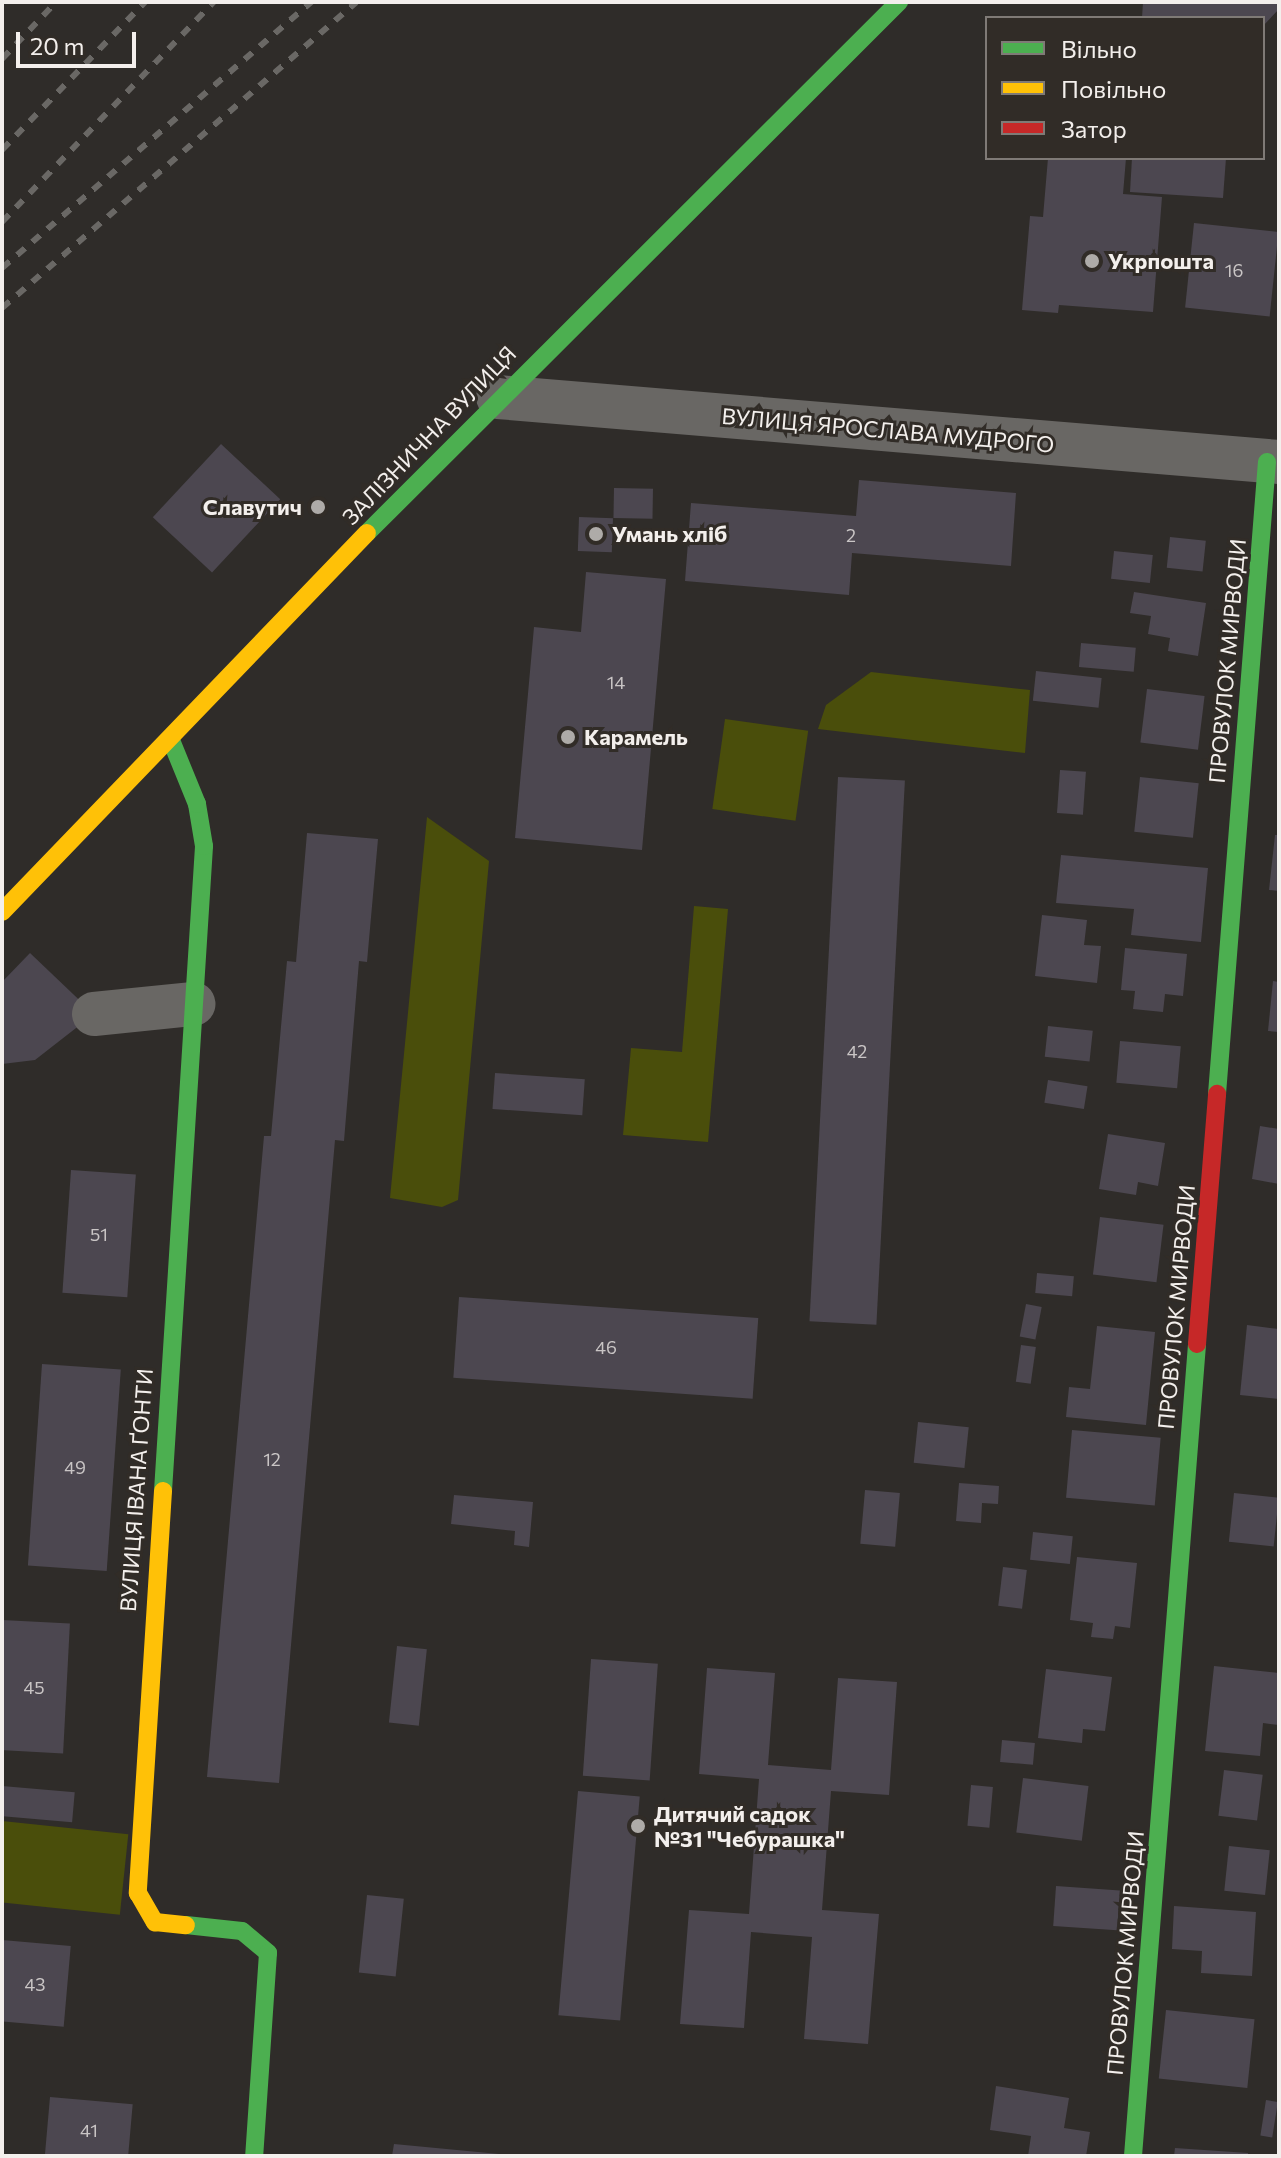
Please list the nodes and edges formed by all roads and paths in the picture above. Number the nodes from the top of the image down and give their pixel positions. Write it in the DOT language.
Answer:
graph roads {
  1 [pos="899,2"];
  2 [pos="498,397"];
  3 [pos="1273,462"];
  4 [pos="170,738"];
  5 [pos="2,912"];
  6 [pos="193,1004"];
  7 [pos="94,1014"];
  8 [pos="254,2156"];
  9 [pos="1133,2156"];
  1 -- 2 [label="street, ЗАЛІЗНИЧНА ВУЛИЦЯ"];
  2 -- 3 [label="street, ВУЛИЦЯ ЯРОСЛАВА МУДРОГО"];
  2 -- 4 [label="street, ЗАЛІЗНИЧНА ВУЛИЦЯ"];
  3 -- 9 [label="street, ПРОВУЛОК МИРВОДИ"];
  4 -- 5 [label="street, ЗАЛІЗНИЧНА ВУЛИЦЯ"];
  4 -- 6 [label="street, ВУЛИЦЯ ІВАНА ҐОНТИ"];
  6 -- 7 [label="street"];
  6 -- 8 [label="street, ВУЛИЦЯ ІВАНА ҐОНТИ"];
}
